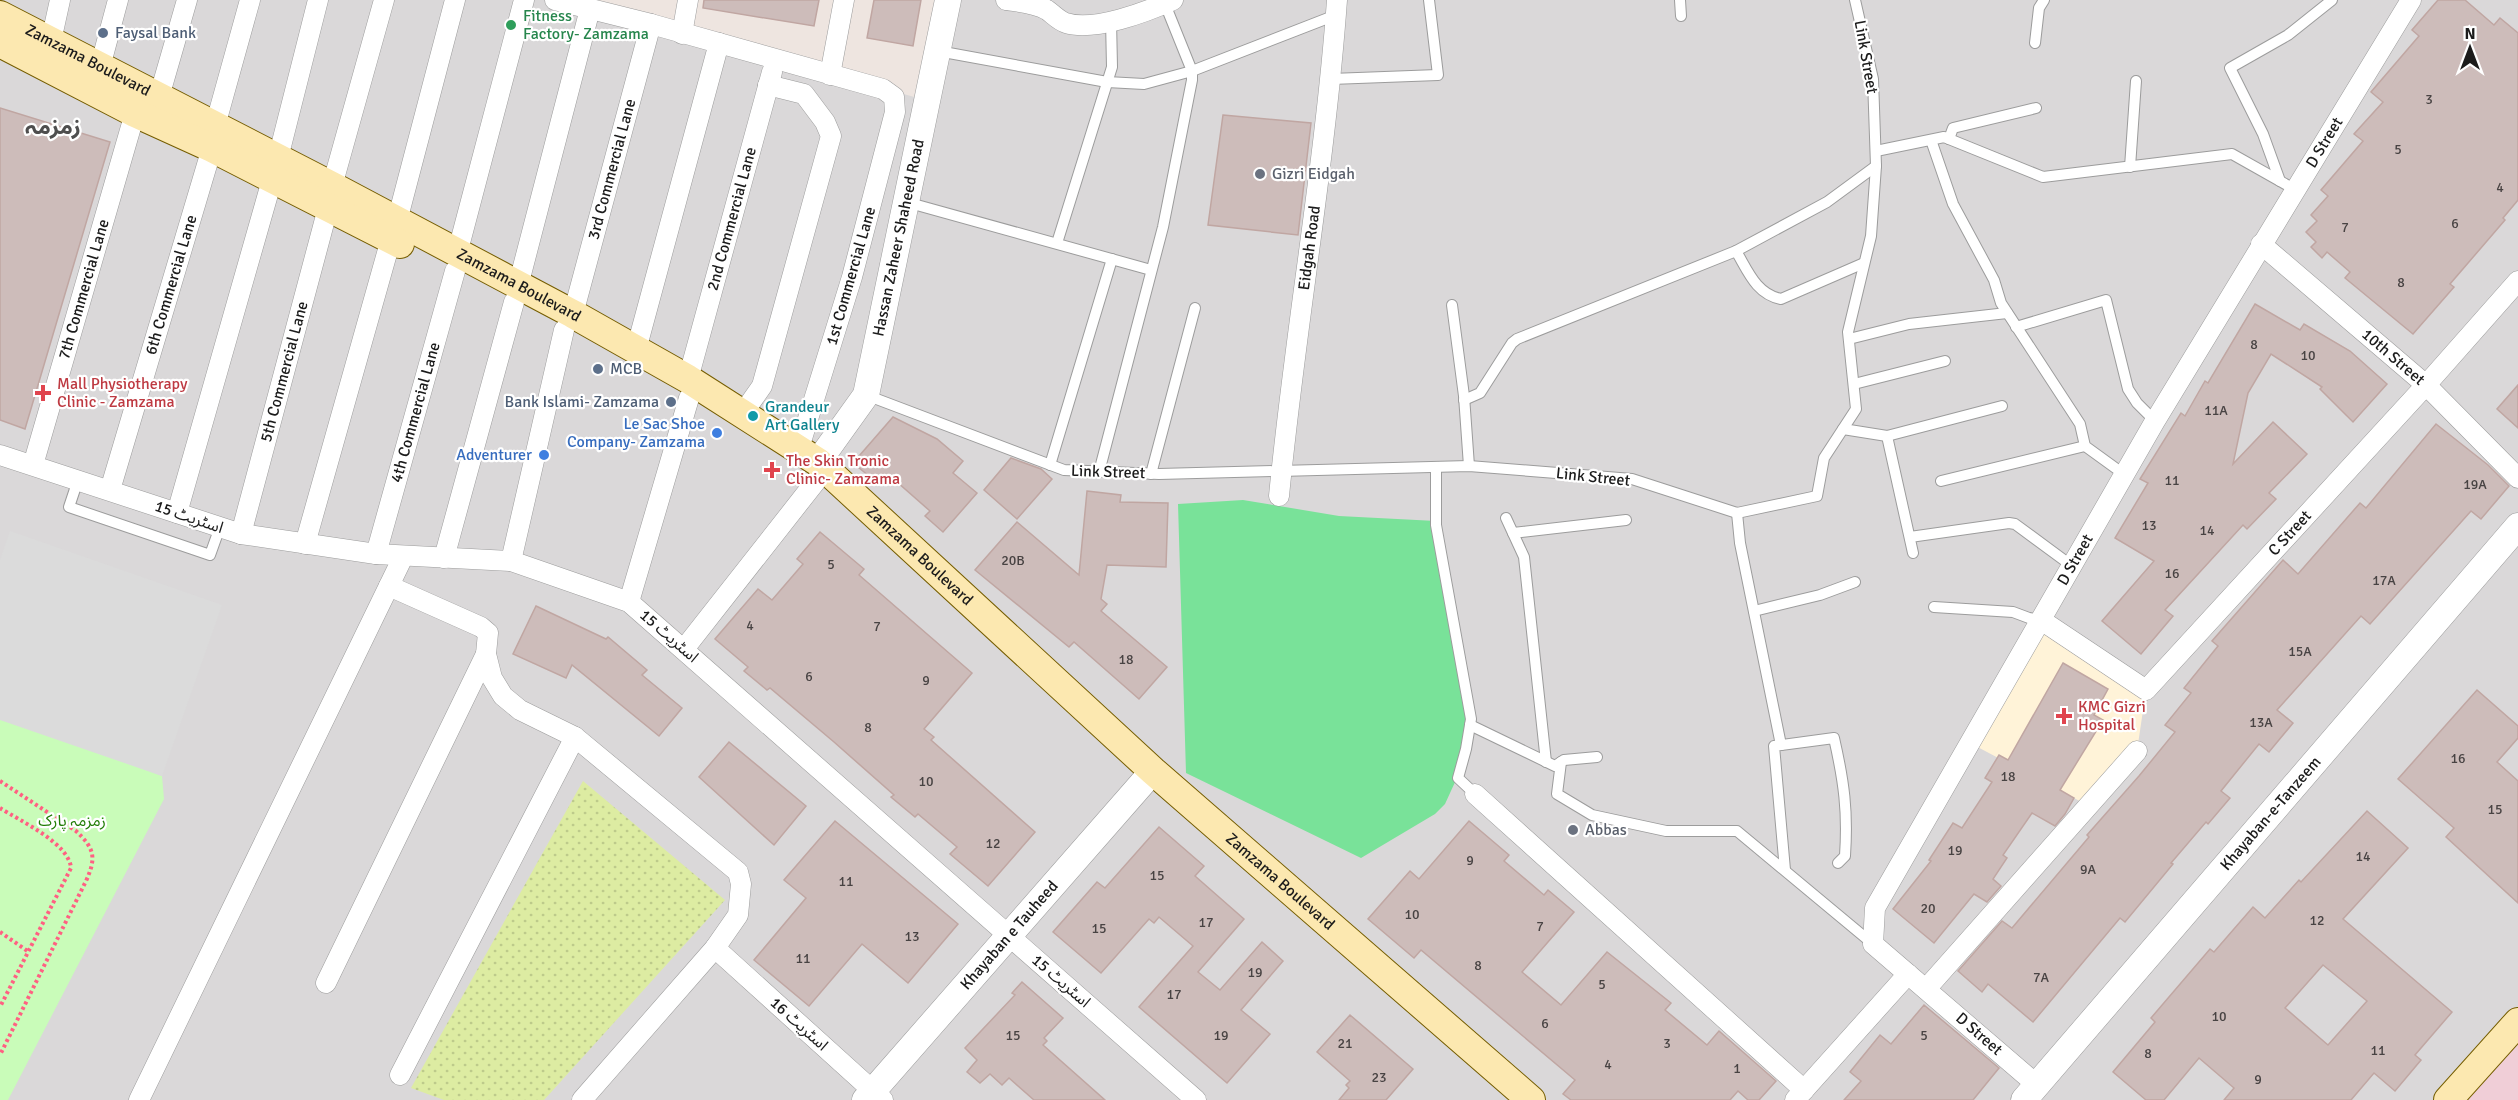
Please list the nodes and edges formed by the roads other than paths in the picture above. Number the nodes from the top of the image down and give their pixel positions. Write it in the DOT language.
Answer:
graph roads {
  1 [pos="60,0"];
  2 [pos="118,0"];
  3 [pos="187,0"];
  4 [pos="250,0"];
  5 [pos="318,0"];
  6 [pos="384,0"];
  7 [pos="455,0"];
  8 [pos="524,0"];
  9 [pos="555,0"];
  10 [pos="688,0"];
  11 [pos="844,0"];
  12 [pos="948,0"];
  13 [pos="1006,0"];
  14 [pos="1429,0"];
  15 [pos="1680,0"];
  16 [pos="1855,0"];
  17 [pos="2044,0"];
  18 [pos="2332,0"];
  19 [pos="1169,2"];
  20 [pos="2404,3"];
  21 [pos="1337,8"];
  22 [pos="590,9"];
  23 [pos="0,15"];
  24 [pos="1681,16"];
  25 [pos="1112,20"];
  26 [pos="651,24"];
  27 [pos="682,34"];
  28 [pos="51,41"];
  29 [pos="0,43"];
  30 [pos="719,43"];
  31 [pos="2035,43"];
  32 [pos="938,51"];
  33 [pos="775,58"];
  34 [pos="100,67"];
  35 [pos="1191,71"];
  36 [pos="830,75"];
  37 [pos="1331,79"];
  38 [pos="2136,81"];
  39 [pos="1107,82"];
  40 [pos="768,85"];
  41 [pos="159,97"];
  42 [pos="2036,108"];
  43 [pos="135,113"];
  44 [pos="213,137"];
  45 [pos="1949,139"];
  46 [pos="1931,140"];
  47 [pos="1876,151"];
  48 [pos="1876,166"];
  49 [pos="2130,167"];
  50 [pos="275,169"];
  51 [pos="2287,185"];
  52 [pos="330,197"];
  53 [pos="906,202"];
  54 [pos="394,230"];
  55 [pos="1058,243"];
  56 [pos="2261,244"];
  57 [pos="1736,251"];
  58 [pos="1112,259"];
  59 [pos="456,262"];
  60 [pos="1864,264"];
  61 [pos="1151,270"];
  62 [pos="2518,281"];
  63 [pos="516,294"];
  64 [pos="1452,305"];
  65 [pos="1195,308"];
  66 [pos="2007,313"];
  67 [pos="568,322"];
  68 [pos="2016,327"];
  69 [pos="1849,339"];
  70 [pos="636,350"];
  71 [pos="1945,361"];
  72 [pos="1854,384"];
  73 [pos="2426,386"];
  74 [pos="689,388"];
  75 [pos="866,395"];
  76 [pos="1464,400"];
  77 [pos="2002,406"];
  78 [pos="743,413"];
  79 [pos="2155,421"];
  80 [pos="1843,429"];
  81 [pos="1887,436"];
  82 [pos="2085,446"];
  83 [pos="0,455"];
  84 [pos="811,463"];
  85 [pos="33,465"];
  86 [pos="1050,465"];
  87 [pos="1469,466"];
  88 [pos="1436,467"];
  89 [pos="1282,471"];
  90 [pos="1099,472"];
  91 [pos="1151,474"];
  92 [pos="2125,475"];
  93 [pos="2518,478"];
  94 [pos="78,480"];
  95 [pos="1941,481"];
  96 [pos="110,490"];
  97 [pos="1279,495"];
  98 [pos="177,513"];
  99 [pos="1737,513"];
  100 [pos="1506,518"];
  101 [pos="1626,520"];
  102 [pos="2518,526"];
  103 [pos="220,527"];
  104 [pos="1513,533"];
  105 [pos="241,534"];
  106 [pos="1910,537"];
  107 [pos="305,544"];
  108 [pos="1914,553"];
  109 [pos="376,554"];
  110 [pos="403,556"];
  111 [pos="444,558"];
  112 [pos="511,561"];
  113 [pos="2072,566"];
  114 [pos="1855,582"];
  115 [pos="389,586"];
  116 [pos="629,602"];
  117 [pos="1934,608"];
  118 [pos="1754,611"];
  119 [pos="2041,620"];
  120 [pos="684,649"];
  121 [pos="486,654"];
  122 [pos="1470,725"];
  123 [pos="574,737"];
  124 [pos="1781,746"];
  125 [pos="2137,751"];
  126 [pos="1597,757"];
  127 [pos="1546,762"];
  128 [pos="1561,762"];
  129 [pos="1147,778"];
  130 [pos="1475,794"];
  131 [pos="1838,863"];
  132 [pos="1785,870"];
  133 [pos="1010,936"];
  134 [pos="1873,944"];
  135 [pos="715,948"];
  136 [pos="1908,974"];
  137 [pos="326,982"];
  138 [pos="1926,988"];
  139 [pos="2514,1035"];
  140 [pos="399,1075"];
  141 [pos="2030,1092"];
  142 [pos="1800,1095"];
  143 [pos="874,1097"];
  144 [pos="139,1100"];
  145 [pos="582,1100"];
  146 [pos="1196,1100"];
  147 [pos="1501,1100"];
  148 [pos="1531,1100"];
  149 [pos="2448,1100"];
  1 -- 28 [label="street"];
  2 -- 34 [label="street"];
  3 -- 41 [label="street"];
  4 -- 44 [label="street, 6th Commercial Lane"];
  5 -- 50 [label="street"];
  6 -- 52 [label="street, 5th Commercial Lane"];
  7 -- 54 [label="street"];
  8 -- 59 [label="street, 4th Commercial Lane"];
  9 -- 22 [label="street"];
  10 -- 27 [label="street"];
  11 -- 36 [label="street"];
  12 -- 32 [label="street, Hassan Zaheer Shaheed Road"];
  13 -- 25 [label="street"];
  14 -- 37 [label="lane"];
  15 -- 24 [label="lane"];
  16 -- 47 [label="lane, Link Street"];
  17 -- 31 [label="lane"];
  18 -- 51 [label="lane"];
  19 -- 25 [label="street"];
  19 -- 35 [label="lane"];
  20 -- 51 [label="street, D Street"];
  21 -- 35 [label="lane"];
  21 -- 37 [label="street, Eidgah Road"];
  22 -- 26 [label="street"];
  22 -- 63 [label="street"];
  23 -- 28 [label="main road, Zamzama Boulevard"];
  25 -- 39 [label="lane"];
  26 -- 27 [label="street"];
  26 -- 67 [label="street, 3rd Commercial Lane"];
  27 -- 30 [label="street"];
  28 -- 34 [label="main road, Zamzama Boulevard"];
  29 -- 43 [label="main road, Zamzama Boulevard"];
  30 -- 33 [label="street"];
  30 -- 70 [label="street"];
  32 -- 39 [label="lane"];
  32 -- 53 [label="street, Hassan Zaheer Shaheed Road"];
  33 -- 36 [label="street"];
  33 -- 40 [label="street, 2nd Commercial Lane"];
  34 -- 41 [label="main road, Zamzama Boulevard"];
  35 -- 39 [label="lane"];
  35 -- 61 [label="lane"];
  36 -- 84 [label="street, 1st Commercial Lane"];
  37 -- 89 [label="street, Eidgah Road"];
  38 -- 49 [label="lane"];
  39 -- 55 [label="lane"];
  40 -- 74 [label="street, 2nd Commercial Lane"];
  40 -- 78 [label="street"];
  41 -- 44 [label="main road, Zamzama Boulevard"];
  42 -- 45 [label="lane"];
  43 -- 44 [label="main road, Zamzama Boulevard"];
  43 -- 85 [label="street, 7th Commercial Lane"];
  44 -- 50 [label="main road, Zamzama Boulevard"];
  44 -- 96 [label="street, 6th Commercial Lane"];
  45 -- 46 [label="lane"];
  45 -- 49 [label="lane"];
  46 -- 47 [label="lane"];
  46 -- 66 [label="lane"];
  47 -- 48 [label="lane, Link Street"];
  48 -- 57 [label="lane"];
  48 -- 60 [label="lane, Link Street"];
  49 -- 51 [label="lane"];
  50 -- 52 [label="main road, Zamzama Boulevard"];
  50 -- 98 [label="street"];
  51 -- 56 [label="street, D Street"];
  52 -- 54 [label="main road, Zamzama Boulevard"];
  52 -- 105 [label="street, 5th Commercial Lane"];
  53 -- 55 [label="lane"];
  53 -- 75 [label="street, Hassan Zaheer Shaheed Road"];
  54 -- 59 [label="main road, Zamzama Boulevard"];
  54 -- 107 [label="street"];
  55 -- 58 [label="lane"];
  56 -- 73 [label="street, 10th Street"];
  56 -- 79 [label="street, D Street"];
  57 -- 60 [label="lane"];
  57 -- 76 [label="lane"];
  58 -- 61 [label="lane"];
  58 -- 86 [label="lane"];
  59 -- 63 [label="main road, Zamzama Boulevard"];
  59 -- 109 [label="street, 4th Commercial Lane"];
  60 -- 69 [label="lane, Link Street"];
  61 -- 90 [label="lane"];
  62 -- 73 [label="street, C Street"];
  63 -- 67 [label="main road, Zamzama Boulevard"];
  63 -- 111 [label="street"];
  64 -- 76 [label="lane"];
  65 -- 91 [label="lane"];
  66 -- 68 [label="lane"];
  66 -- 69 [label="lane"];
  67 -- 70 [label="main road, Zamzama Boulevard"];
  67 -- 74 [label="main road, Zamzama Boulevard"];
  67 -- 112 [label="street, 3rd Commercial Lane"];
  68 -- 79 [label="lane"];
  68 -- 82 [label="lane"];
  69 -- 72 [label="lane, Link Street"];
  70 -- 74 [label="main road, Zamzama Boulevard"];
  71 -- 72 [label="lane"];
  72 -- 80 [label="lane, Link Street"];
  73 -- 93 [label="street, 10th Street"];
  73 -- 119 [label="street, C Street"];
  74 -- 78 [label="main road, Zamzama Boulevard"];
  74 -- 84 [label="main road, Zamzama Boulevard"];
  74 -- 116 [label="street, 2nd Commercial Lane"];
  75 -- 84 [label="street, Hassan Zaheer Shaheed Road"];
  75 -- 86 [label="lane, Link Street"];
  76 -- 87 [label="lane"];
  77 -- 81 [label="lane"];
  78 -- 84 [label="main road, Zamzama Boulevard"];
  79 -- 92 [label="street, D Street"];
  80 -- 81 [label="lane"];
  80 -- 99 [label="lane, Link Street"];
  81 -- 106 [label="lane"];
  82 -- 92 [label="lane"];
  82 -- 95 [label="lane"];
  83 -- 85 [label="street, اسٹریٹ 15"];
  84 -- 120 [label="street"];
  84 -- 129 [label="main road, Zamzama Boulevard"];
  85 -- 94 [label="street, اسٹریٹ 15"];
  86 -- 90 [label="lane, Link Street"];
  87 -- 88 [label="lane, Link Street"];
  87 -- 99 [label="lane, Link Street"];
  88 -- 89 [label="lane, Link Street"];
  88 -- 122 [label="lane"];
  89 -- 91 [label="lane, Link Street"];
  89 -- 97 [label="street, Eidgah Road"];
  90 -- 91 [label="lane, Link Street"];
  92 -- 113 [label="street, D Street"];
  94 -- 96 [label="street, اسٹریٹ 15"];
  94 -- 103 [label="lane"];
  96 -- 98 [label="street, اسٹریٹ 15"];
  98 -- 103 [label="street, اسٹریٹ 15"];
  99 -- 118 [label="lane"];
  100 -- 104 [label="lane"];
  101 -- 104 [label="lane"];
  102 -- 141 [label="street, Khayaban-e-Tanzeem"];
  103 -- 105 [label="street, اسٹریٹ 15"];
  104 -- 127 [label="lane"];
  105 -- 107 [label="street, اسٹریٹ 15"];
  106 -- 108 [label="lane"];
  106 -- 113 [label="lane"];
  107 -- 109 [label="street, اسٹریٹ 15"];
  109 -- 110 [label="street, اسٹریٹ 15"];
  110 -- 111 [label="street, اسٹریٹ 15"];
  110 -- 115 [label="street"];
  111 -- 112 [label="street, اسٹریٹ 15"];
  112 -- 116 [label="street, اسٹریٹ 15"];
  113 -- 119 [label="street, D Street"];
  114 -- 118 [label="lane"];
  115 -- 121 [label="street"];
  115 -- 144 [label="street"];
  116 -- 120 [label="street, اسٹریٹ 15"];
  117 -- 119 [label="lane"];
  118 -- 124 [label="lane"];
  119 -- 134 [label="street, D Street"];
  120 -- 133 [label="street, اسٹریٹ 15"];
  121 -- 123 [label="street"];
  121 -- 137 [label="street"];
  122 -- 127 [label="lane"];
  122 -- 130 [label="lane"];
  123 -- 135 [label="street"];
  123 -- 140 [label="street"];
  124 -- 131 [label="lane"];
  124 -- 132 [label="lane"];
  125 -- 138 [label="street"];
  126 -- 128 [label="lane"];
  127 -- 128 [label="lane"];
  128 -- 132 [label="lane"];
  129 -- 133 [label="street, Khayaban e Tauheed"];
  129 -- 147 [label="main road, Zamzama Boulevard"];
  129 -- 148 [label="main road, Zamzama Boulevard"];
  130 -- 142 [label="street"];
  132 -- 134 [label="lane"];
  133 -- 143 [label="street, Khayaban e Tauheed"];
  133 -- 146 [label="street, اسٹریٹ 15"];
  134 -- 136 [label="street, D Street"];
  135 -- 143 [label="street, اسٹریٹ 16"];
  135 -- 145 [label="street"];
  136 -- 138 [label="street, D Street"];
  136 -- 142 [label="street"];
  138 -- 141 [label="street, D Street"];
  139 -- 149 [label="main road"];
}
